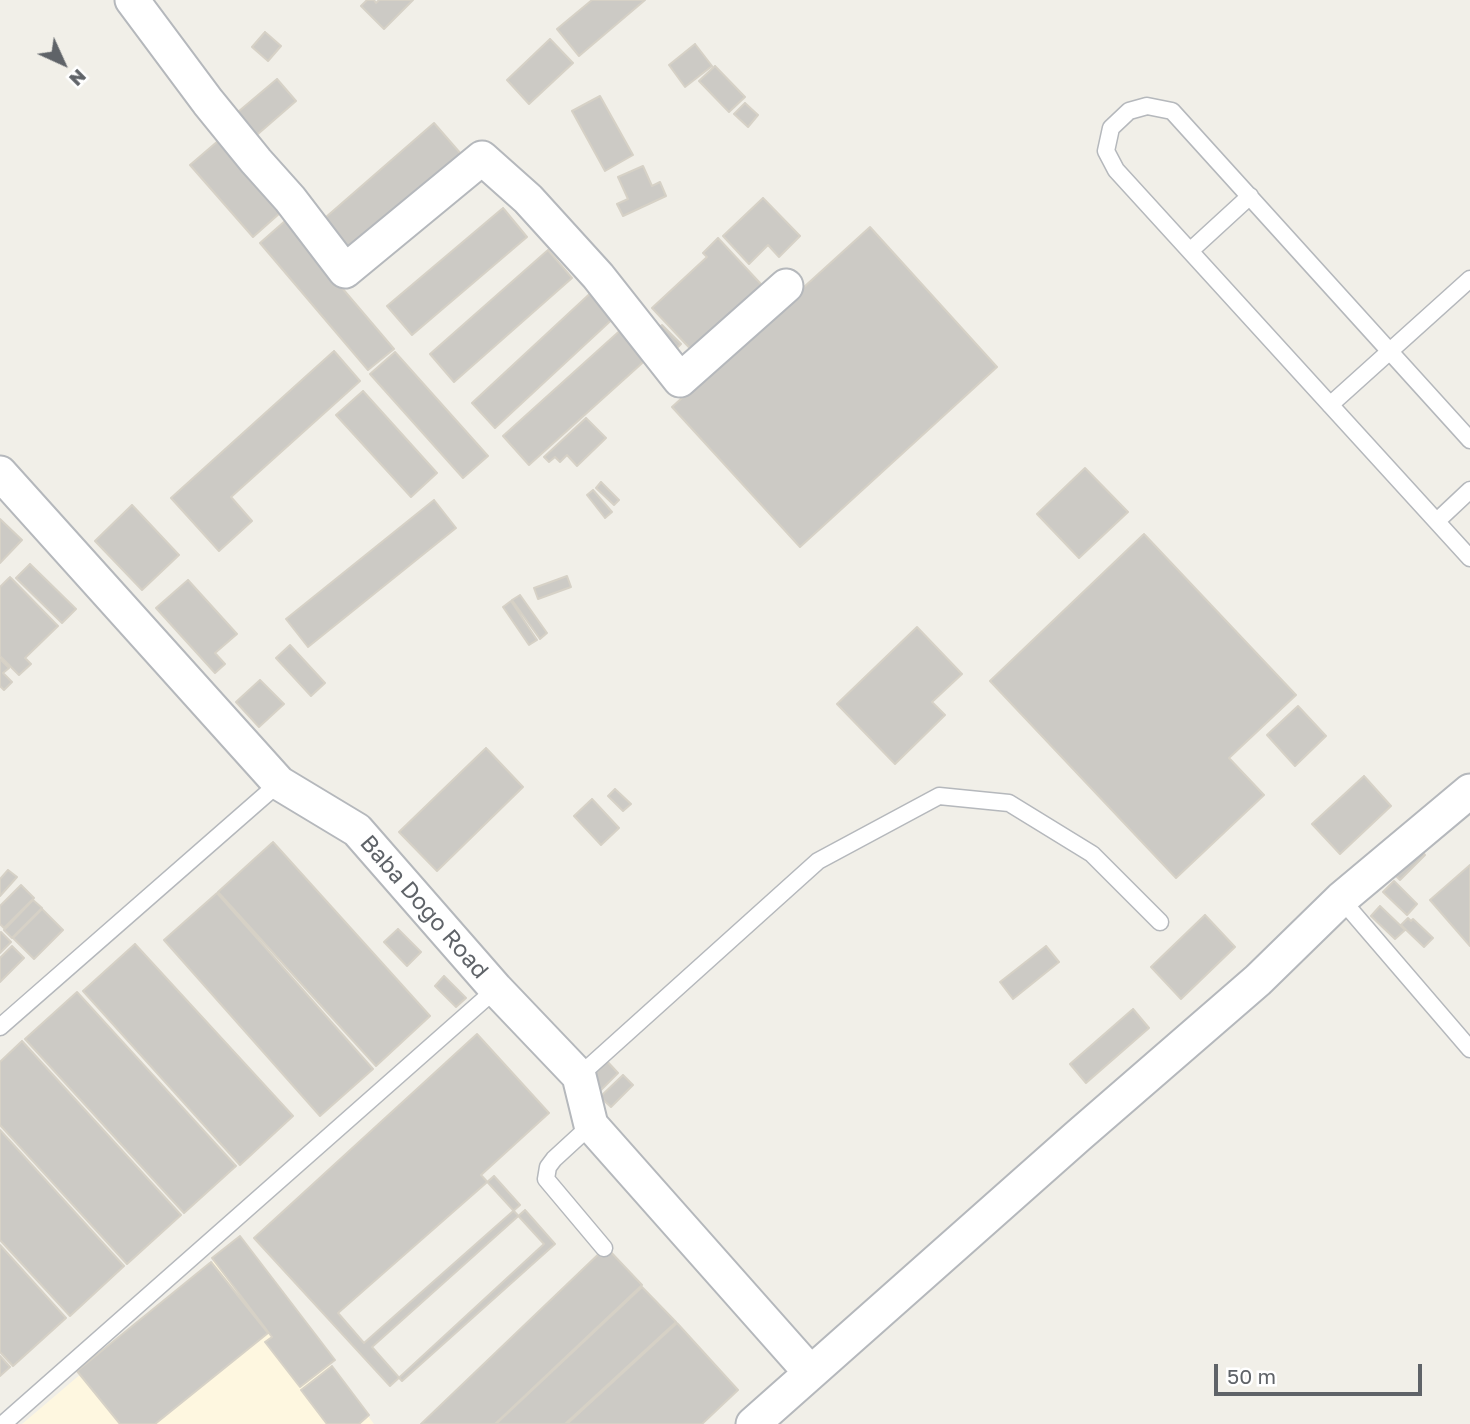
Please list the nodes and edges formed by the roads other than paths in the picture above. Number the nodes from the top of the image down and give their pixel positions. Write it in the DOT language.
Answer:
graph roads {
  1 [pos="132,0"];
  2 [pos="1250,196"];
  3 [pos="1190,251"];
  4 [pos="1470,279"];
  5 [pos="786,286"];
  6 [pos="1389,352"];
  7 [pos="1331,405"];
  8 [pos="1470,440"];
  9 [pos="0,473"];
  10 [pos="1470,490"];
  11 [pos="1437,521"];
  12 [pos="1470,558"];
  13 [pos="279,783"];
  14 [pos="1470,791"];
  15 [pos="1341,899"];
  16 [pos="1160,922"];
  17 [pos="496,989"];
  18 [pos="0,1027"];
  19 [pos="1470,1049"];
  20 [pos="579,1076"];
  21 [pos="591,1125"];
  22 [pos="604,1248"];
  23 [pos="810,1371"];
  24 [pos="3,1424"];
  25 [pos="753,1424"];
  1 -- 5 [label="street"];
  2 -- 3 [label="lane"];
  2 -- 3 [label="lane"];
  2 -- 6 [label="lane"];
  3 -- 7 [label="lane"];
  4 -- 6 [label="lane"];
  6 -- 7 [label="lane"];
  6 -- 8 [label="lane"];
  7 -- 11 [label="lane"];
  9 -- 13 [label="street, Baba Dogo Road"];
  10 -- 11 [label="lane"];
  11 -- 12 [label="lane"];
  13 -- 17 [label="street, Baba Dogo Road"];
  13 -- 18 [label="lane"];
  14 -- 15 [label="street"];
  15 -- 19 [label="lane"];
  15 -- 23 [label="street"];
  16 -- 20 [label="lane"];
  17 -- 20 [label="street, Baba Dogo Road"];
  17 -- 24 [label="lane"];
  20 -- 21 [label="street, Baba Dogo Road"];
  21 -- 22 [label="lane"];
  21 -- 23 [label="street, Baba Dogo Road"];
  23 -- 25 [label="street"];
}
